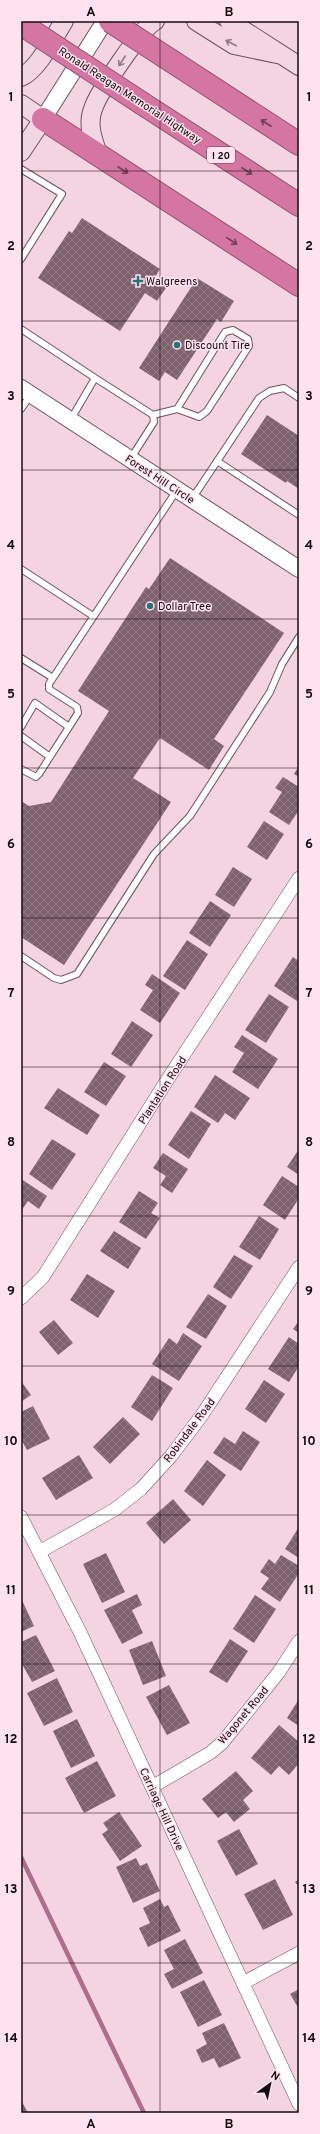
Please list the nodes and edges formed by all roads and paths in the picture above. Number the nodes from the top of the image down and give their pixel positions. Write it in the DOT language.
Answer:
graph roads {
  1 [pos="64,21"];
  2 [pos="105,21"];
  3 [pos="110,21"];
  4 [pos="155,21"];
  5 [pos="196,21"];
  6 [pos="229,21"];
  7 [pos="21,24"];
  8 [pos="282,56"];
  9 [pos="299,66"];
  10 [pos="21,77"];
  11 [pos="21,104"];
  12 [pos="43,119"];
  13 [pos="299,144"];
  14 [pos="21,152"];
  15 [pos="98,154"];
  16 [pos="21,169"];
  17 [pos="299,205"];
  18 [pos="21,259"];
  19 [pos="299,285"];
  20 [pos="21,329"];
  21 [pos="95,378"];
  22 [pos="26,391"];
  23 [pos="299,398"];
  24 [pos="21,409"];
  25 [pos="177,410"];
  26 [pos="153,415"];
  27 [pos="70,420"];
  28 [pos="130,459"];
  29 [pos="217,461"];
  30 [pos="177,490"];
  31 [pos="192,500"];
  32 [pos="299,515"];
  33 [pos="21,569"];
  34 [pos="299,569"];
  35 [pos="93,616"];
  36 [pos="299,636"];
  37 [pos="21,658"];
  38 [pos="53,678"];
  39 [pos="21,727"];
  40 [pos="70,727"];
  41 [pos="21,736"];
  42 [pos="50,757"];
  43 [pos="21,769"];
  44 [pos="299,878"];
  45 [pos="21,956"];
  46 [pos="299,1267"];
  47 [pos="21,1298"];
  48 [pos="21,1517"];
  49 [pos="39,1552"];
  50 [pos="299,1641"];
  51 [pos="152,1787"];
  52 [pos="299,1953"];
  53 [pos="243,1983"];
  54 [pos="299,2104"];
  1 -- 10 [label="main road"];
  2 -- 12 [label="street"];
  13 -- 3 [label="highway, one-way, bridge"];
  4 -- 15 [label="main road, one-way"];
  8 -- 5 [label="main road, one-way"];
  6 -- 8 [label="main road"];
  7 -- 17 [label="highway, Ronald Reagan Memorial Highway / I 20, one-way, bridge"];
  8 -- 9 [label="main road"];
  11 -- 12 [label="main road"];
  12 -- 14 [label="main road"];
  12 -- 15 [label="highway"];
  15 -- 19 [label="highway, one-way"];
  16 -- 18 [label="lane"];
  20 -- 21 [label="lane"];
  21 -- 26 [label="lane"];
  21 -- 27 [label="lane"];
  22 -- 24 [label="lane"];
  22 -- 27 [label="street, Forest Hill Circle"];
  23 -- 29 [label="lane"];
  25 -- 25 [label="lane"];
  25 -- 26 [label="lane"];
  26 -- 28 [label="lane"];
  27 -- 28 [label="street, Forest Hill Circle"];
  28 -- 30 [label="street, Forest Hill Circle"];
  29 -- 31 [label="lane"];
  29 -- 32 [label="lane"];
  30 -- 31 [label="street, Forest Hill Circle"];
  30 -- 35 [label="lane"];
  31 -- 34 [label="street, Forest Hill Circle"];
  33 -- 35 [label="lane"];
  35 -- 38 [label="lane"];
  36 -- 45 [label="lane"];
  37 -- 38 [label="lane"];
  38 -- 40 [label="lane"];
  39 -- 40 [label="lane"];
  40 -- 42 [label="lane"];
  41 -- 42 [label="lane"];
  42 -- 43 [label="lane"];
  44 -- 47 [label="street, Plantation Road"];
  46 -- 49 [label="street, Robindale Road"];
  48 -- 49 [label="street, Carriage Hill Drive"];
  49 -- 51 [label="street, Carriage Hill Drive"];
  50 -- 51 [label="street, Wagonet Road"];
  51 -- 53 [label="street, Carriage Hill Drive"];
  52 -- 53 [label="street"];
  53 -- 54 [label="street, Carriage Hill Drive"];
}
